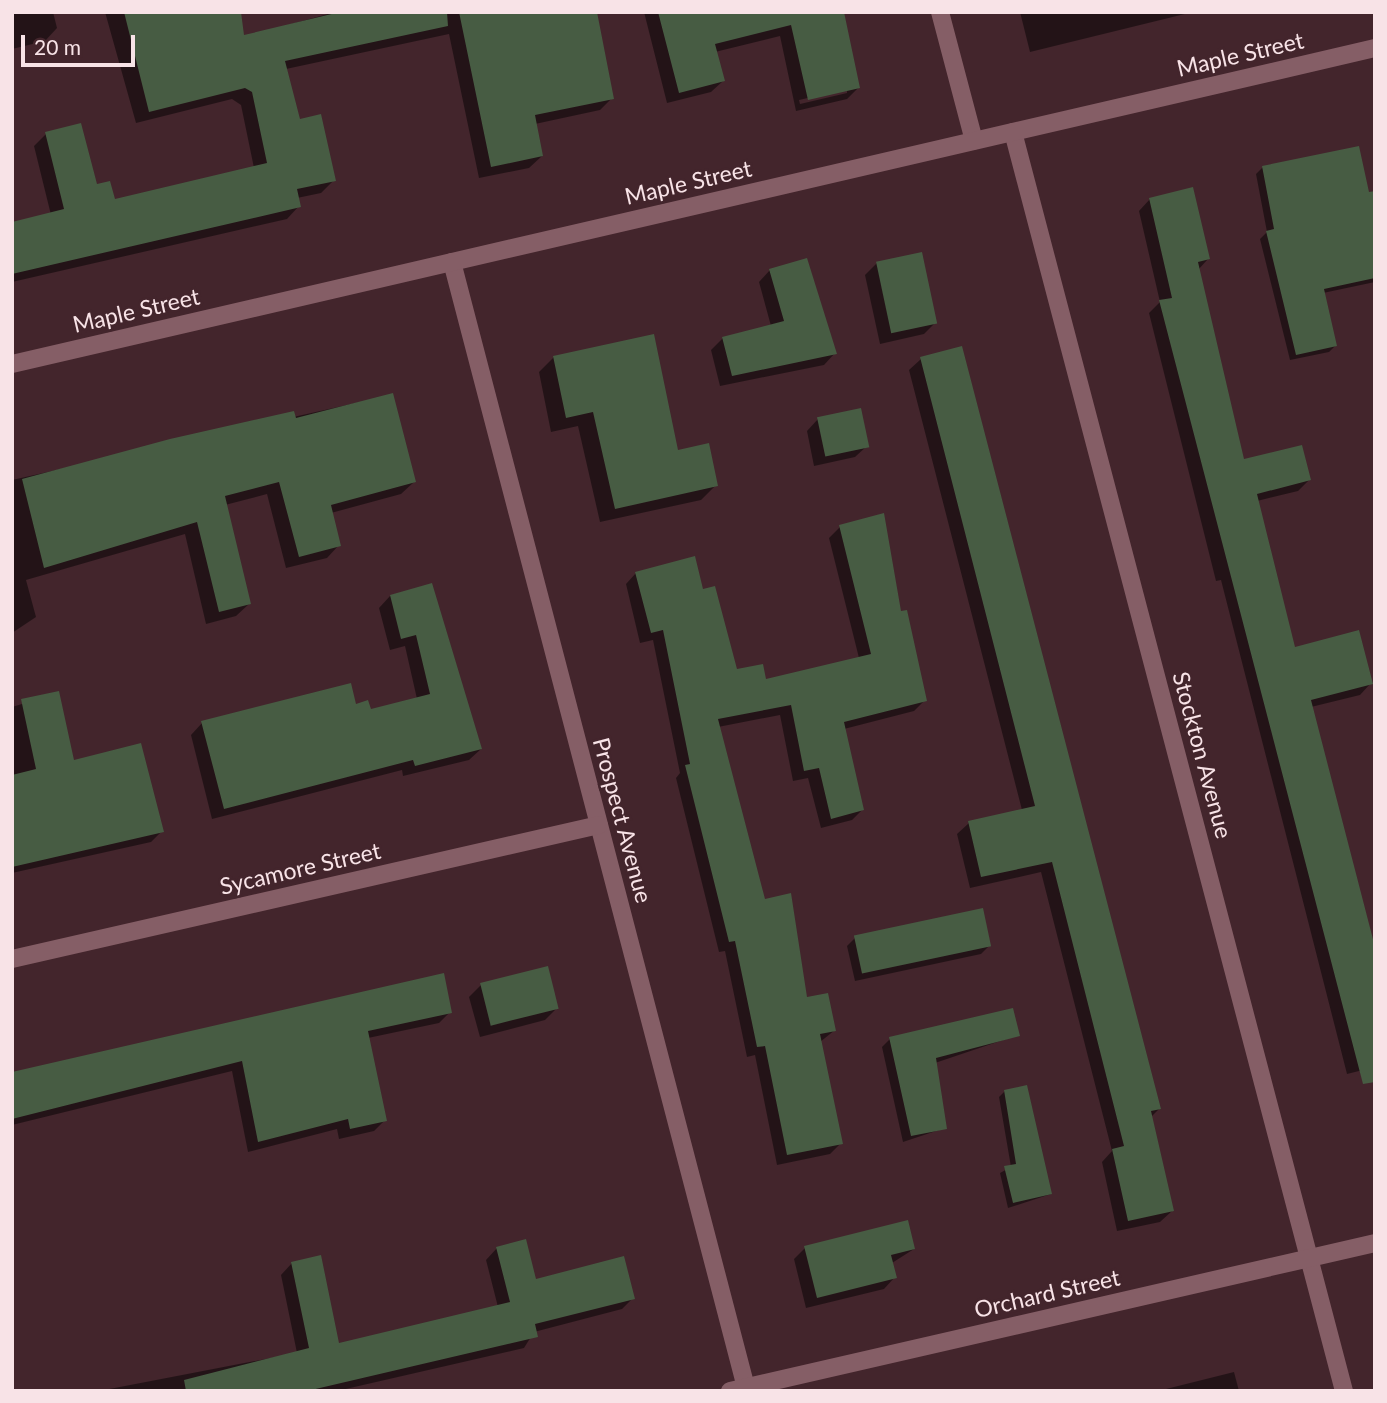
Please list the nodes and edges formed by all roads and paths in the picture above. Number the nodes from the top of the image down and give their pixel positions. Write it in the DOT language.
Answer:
graph roads {
  1 [pos="940,12"];
  2 [pos="1375,48"];
  3 [pos="1013,132"];
  4 [pos="974,141"];
  5 [pos="452,262"];
  6 [pos="12,364"];
  7 [pos="599,825"];
  8 [pos="12,959"];
  9 [pos="1375,1242"];
  10 [pos="1310,1258"];
  11 [pos="741,1390"];
  12 [pos="1344,1391"];
  1 -- 4 [label="street"];
  2 -- 3 [label="street, Maple Street"];
  3 -- 4 [label="street, Maple Street"];
  3 -- 10 [label="street, Stockton Avenue"];
  4 -- 5 [label="street, Maple Street"];
  5 -- 6 [label="street, Maple Street"];
  5 -- 7 [label="street, Prospect Avenue"];
  7 -- 8 [label="street, Sycamore Street"];
  7 -- 11 [label="street, Prospect Avenue"];
  9 -- 10 [label="street, Orchard Street"];
  10 -- 11 [label="street, Orchard Street"];
  10 -- 12 [label="street, Stockton Avenue"];
}
